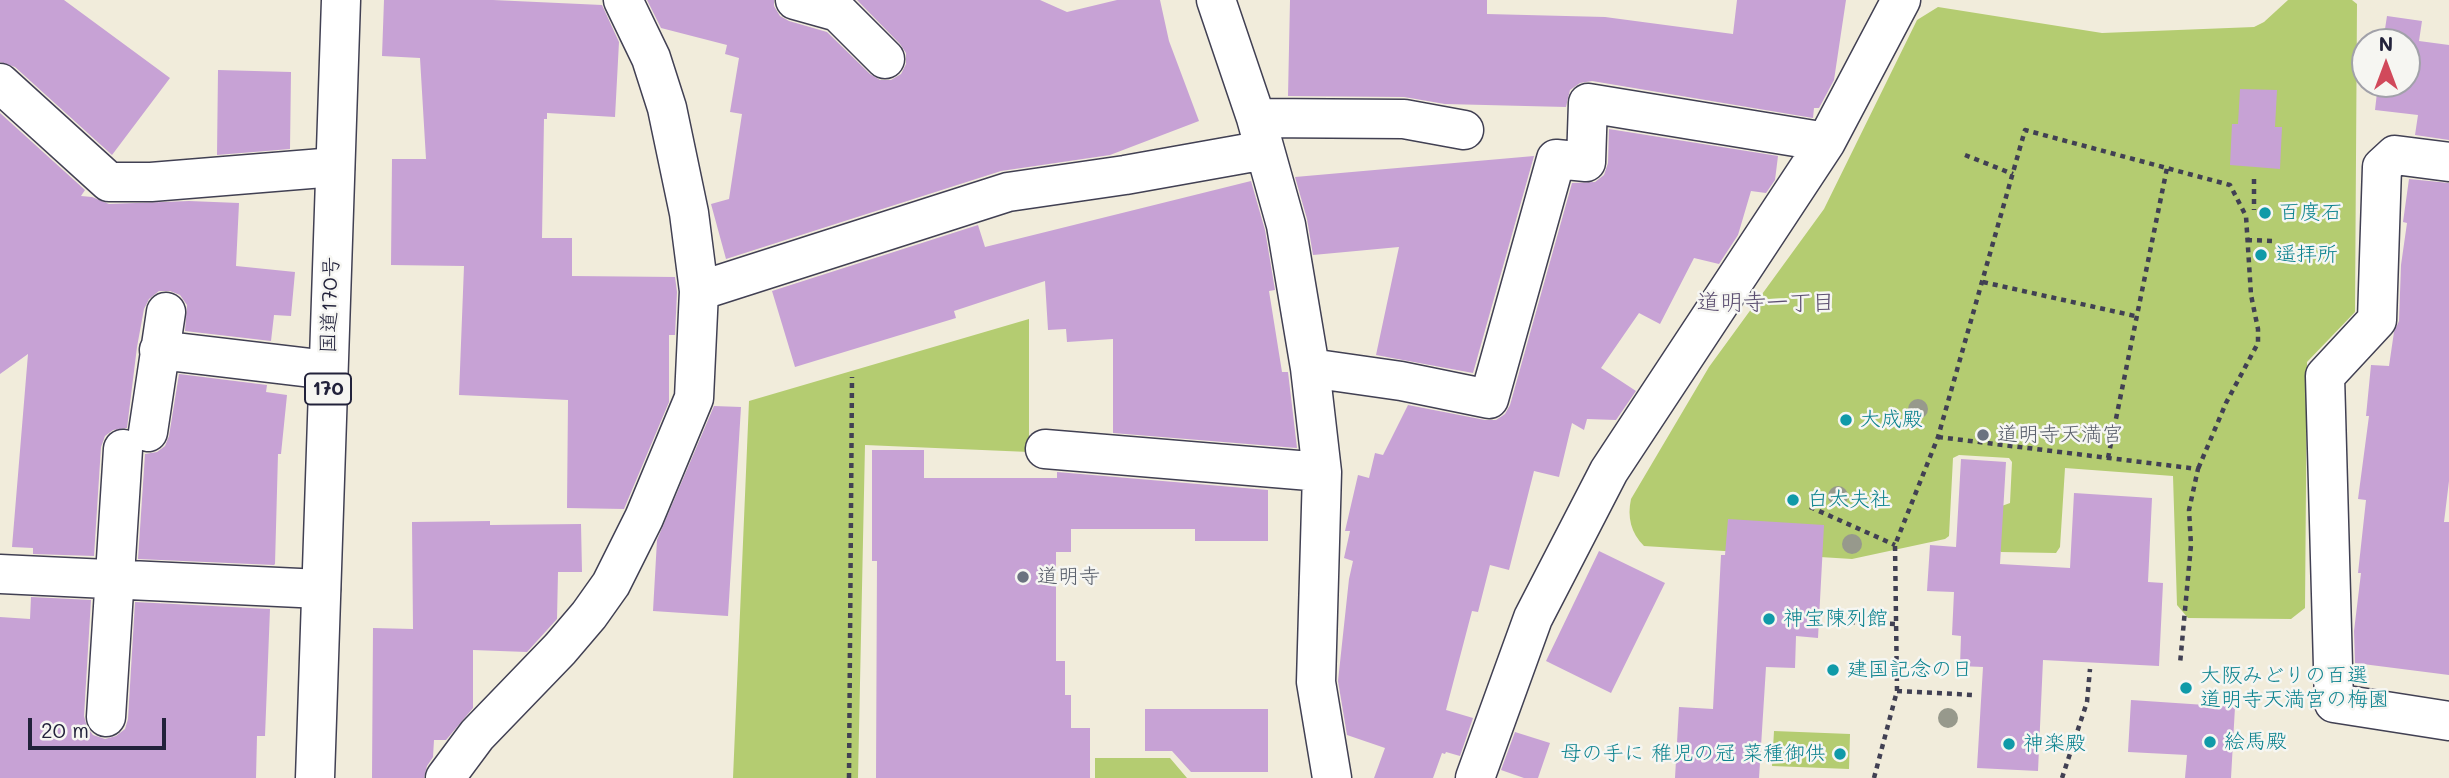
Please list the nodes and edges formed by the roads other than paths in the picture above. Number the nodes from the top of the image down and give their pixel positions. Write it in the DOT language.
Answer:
graph roads {
  1 [pos="341,0"];
  2 [pos="623,0"];
  3 [pos="795,0"];
  4 [pos="1216,0"];
  5 [pos="1901,0"];
  6 [pos="886,59"];
  7 [pos="0,83"];
  8 [pos="1464,130"];
  9 [pos="1260,134"];
  10 [pos="1826,142"];
  11 [pos="2449,162"];
  12 [pos="335,167"];
  13 [pos="699,291"];
  14 [pos="166,312"];
  15 [pos="159,350"];
  16 [pos="1310,368"];
  17 [pos="328,370"];
  18 [pos="1045,449"];
  19 [pos="1322,472"];
  20 [pos="0,574"];
  21 [pos="115,579"];
  22 [pos="321,589"];
  23 [pos="106,717"];
  24 [pos="2449,721"];
  25 [pos="315,778"];
  26 [pos="444,778"];
  27 [pos="1332,778"];
  28 [pos="1475,778"];
  1 -- 12 [label="main road, 国道170号 / 170"];
  2 -- 13 [label="main road"];
  3 -- 6 [label="main road"];
  4 -- 9 [label="main road"];
  5 -- 10 [label="main road"];
  7 -- 12 [label="main road"];
  8 -- 9 [label="main road"];
  9 -- 13 [label="main road"];
  9 -- 16 [label="main road"];
  10 -- 16 [label="main road"];
  10 -- 28 [label="main road"];
  11 -- 24 [label="main road"];
  12 -- 17 [label="main road, 国道170号 / 170"];
  13 -- 26 [label="main road"];
  14 -- 15 [label="main road"];
  15 -- 17 [label="main road"];
  15 -- 21 [label="main road"];
  16 -- 19 [label="main road"];
  17 -- 22 [label="main road, 国道170号 / 170"];
  18 -- 19 [label="main road"];
  19 -- 27 [label="main road"];
  20 -- 21 [label="main road"];
  21 -- 22 [label="main road"];
  21 -- 23 [label="main road"];
  22 -- 25 [label="main road, 国道170号 / 170"];
}
